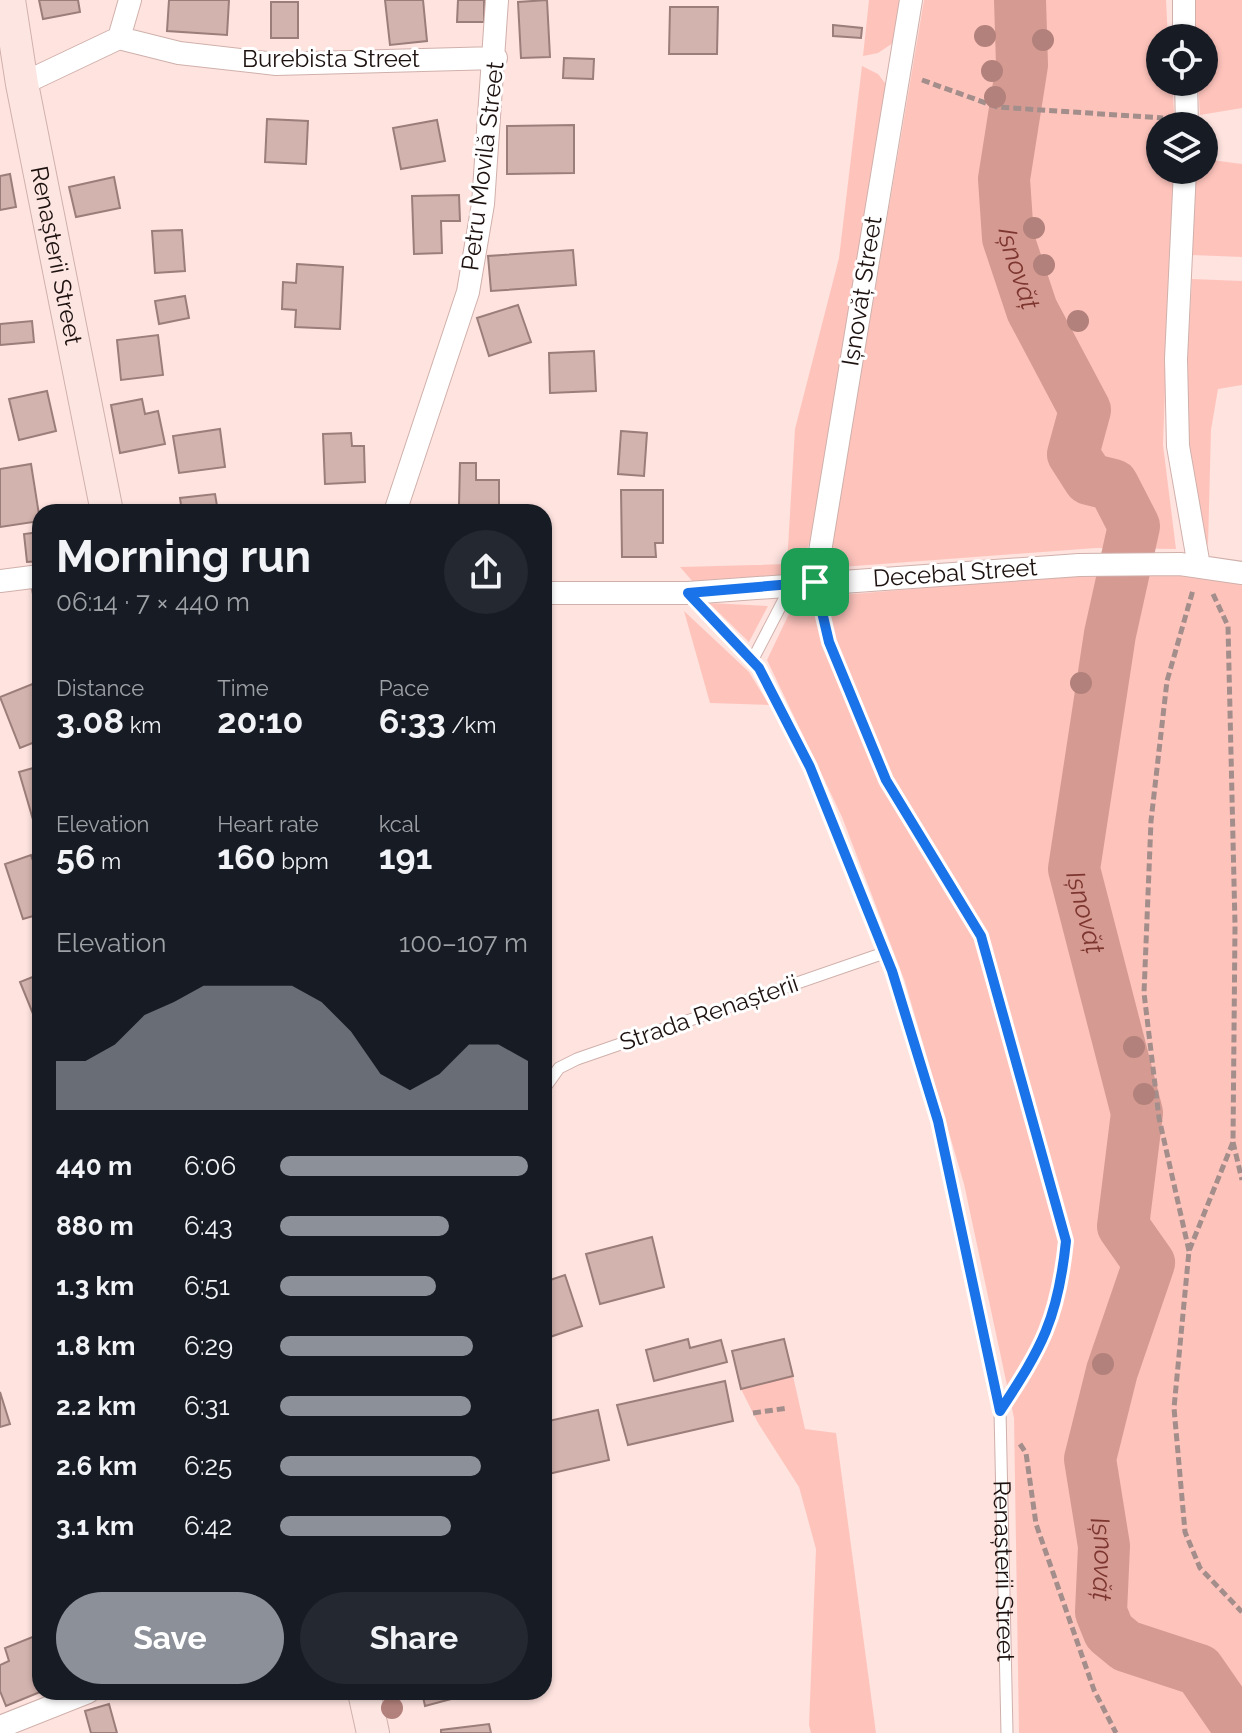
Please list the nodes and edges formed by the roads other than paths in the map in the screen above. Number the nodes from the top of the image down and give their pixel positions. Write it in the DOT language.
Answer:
graph roads {
  1 [pos="9,0"];
  2 [pos="130,0"];
  3 [pos="497,0"];
  4 [pos="911,0"];
  5 [pos="1184,0"];
  6 [pos="1184,24"];
  7 [pos="119,38"];
  8 [pos="496,58"];
  9 [pos="22,84"];
  10 [pos="1184,184"];
  11 [pos="105,504"];
  12 [pos="398,504"];
  13 [pos="1190,565"];
  14 [pos="1242,573"];
  15 [pos="32,577"];
  16 [pos="0,581"];
  17 [pos="815,582"];
  18 [pos="792,584"];
  19 [pos="552,593"];
  20 [pos="688,593"];
  21 [pos="752,661"];
  22 [pos="884,953"];
  23 [pos="552,1078"];
  24 [pos="68,1700"];
  25 [pos="366,1700"];
  26 [pos="0,1727"];
  27 [pos="373,1733"];
  28 [pos="1007,1733"];
  1 -- 9 [label="main road, Renașterii Street"];
  2 -- 7 [label="street"];
  3 -- 8 [label="street, Petru Movilă Street"];
  4 -- 17 [label="street, Ișnovăț Street"];
  5 -- 6 [label="street"];
  7 -- 8 [label="street, Burebista Street"];
  7 -- 9 [label="street"];
  8 -- 12 [label="street, Petru Movilă Street"];
  9 -- 11 [label="main road, Renașterii Street"];
  10 -- 13 [label="street"];
  13 -- 14 [label="street"];
  13 -- 17 [label="street, Decebal Street"];
  15 -- 16 [label="street"];
  17 -- 18 [label="street, Decebal Street"];
  18 -- 20 [label="street, Decebal Street"];
  18 -- 21 [label="lane"];
  19 -- 20 [label="street, Decebal Street"];
  20 -- 21 [label="lane, Renașterii Street"];
  21 -- 22 [label="lane, Renașterii Street"];
  22 -- 23 [label="lane, Strada Renașterii"];
  22 -- 28 [label="lane, Renașterii Street"];
  24 -- 26 [label="street"];
  25 -- 27 [label="main road"];
}
